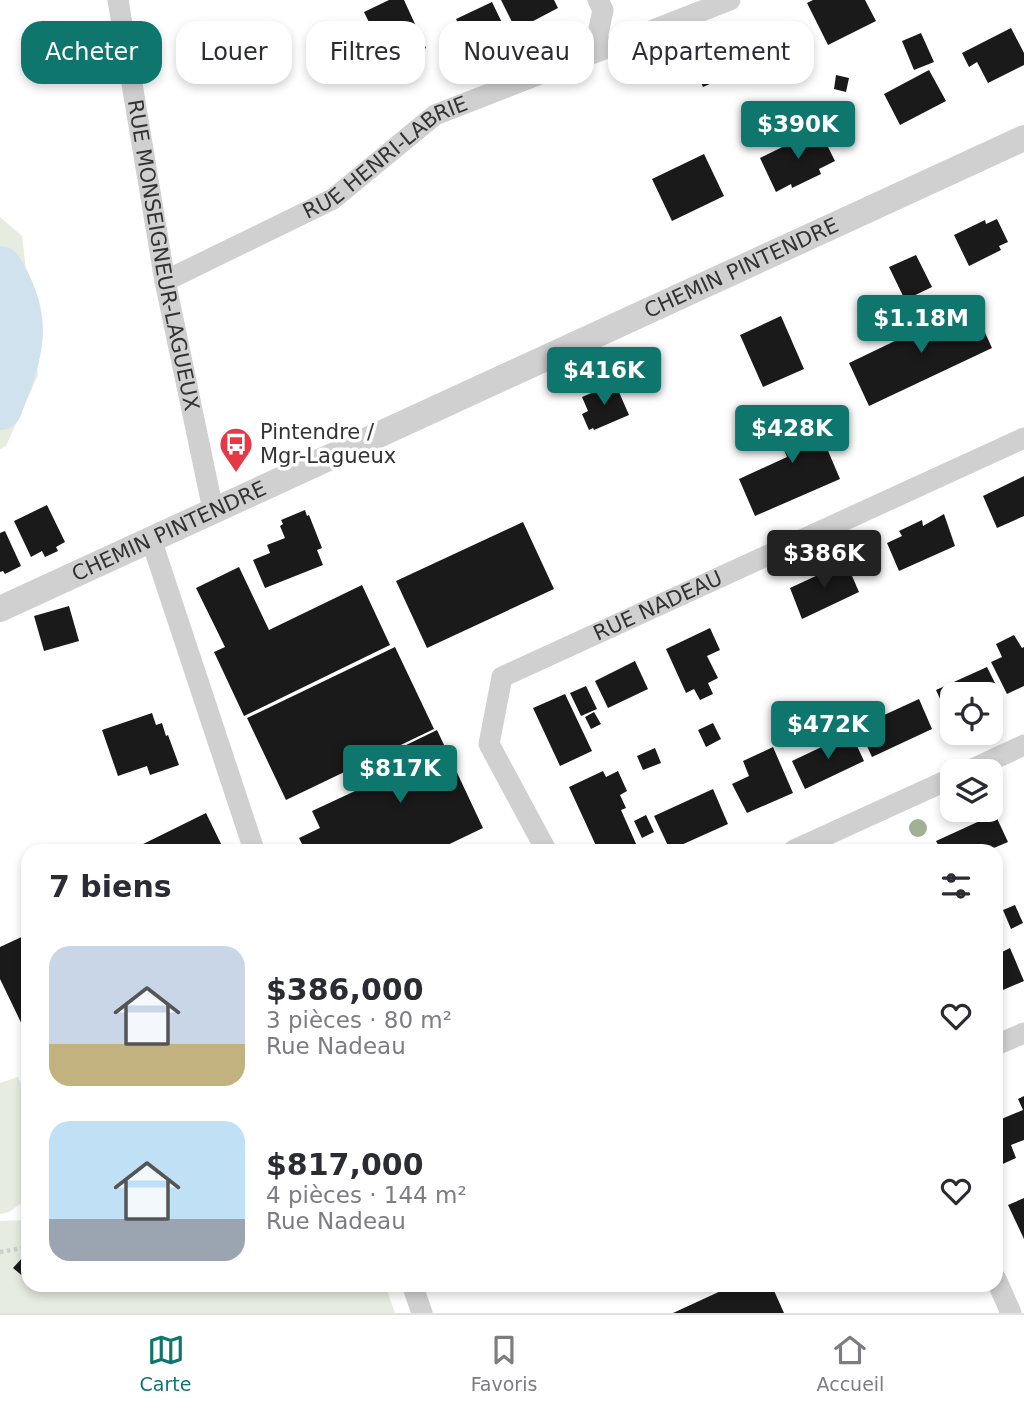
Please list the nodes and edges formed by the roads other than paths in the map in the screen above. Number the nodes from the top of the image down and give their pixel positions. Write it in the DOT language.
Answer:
graph roads {
  1 [pos="118,0"];
  2 [pos="598,0"];
  3 [pos="730,0"];
  4 [pos="594,52"];
  5 [pos="513,84"];
  6 [pos="1024,138"];
  7 [pos="165,281"];
  8 [pos="1024,438"];
  9 [pos="213,510"];
  10 [pos="151,539"];
  11 [pos="0,608"];
  12 [pos="1024,746"];
  13 [pos="995,759"];
  14 [pos="940,783"];
  15 [pos="252,844"];
  16 [pos="543,844"];
  17 [pos="807,844"];
  18 [pos="1024,1033"];
  19 [pos="1003,1042"];
  20 [pos="415,1292"];
  21 [pos="1002,1292"];
  22 [pos="422,1313"];
  23 [pos="1011,1313"];
  1 -- 7 [label="street, RUE MONSEIGNEUR-LAGUEUX"];
  2 -- 4 [label="street"];
  3 -- 4 [label="street, RUE HENRI-LABRIE"];
  5 -- 7 [label="street, RUE HENRI-LABRIE"];
  6 -- 9 [label="street, CHEMIN PINTENDRE"];
  7 -- 9 [label="street, RUE MONSEIGNEUR-LAGUEUX"];
  8 -- 16 [label="street, RUE NADEAU"];
  9 -- 10 [label="street, CHEMIN PINTENDRE"];
  10 -- 11 [label="street, CHEMIN PINTENDRE"];
  10 -- 15 [label="street"];
  12 -- 13 [label="street"];
  14 -- 17 [label="street"];
  18 -- 19 [label="street"];
  20 -- 22 [label="street"];
  21 -- 23 [label="street"];
}
